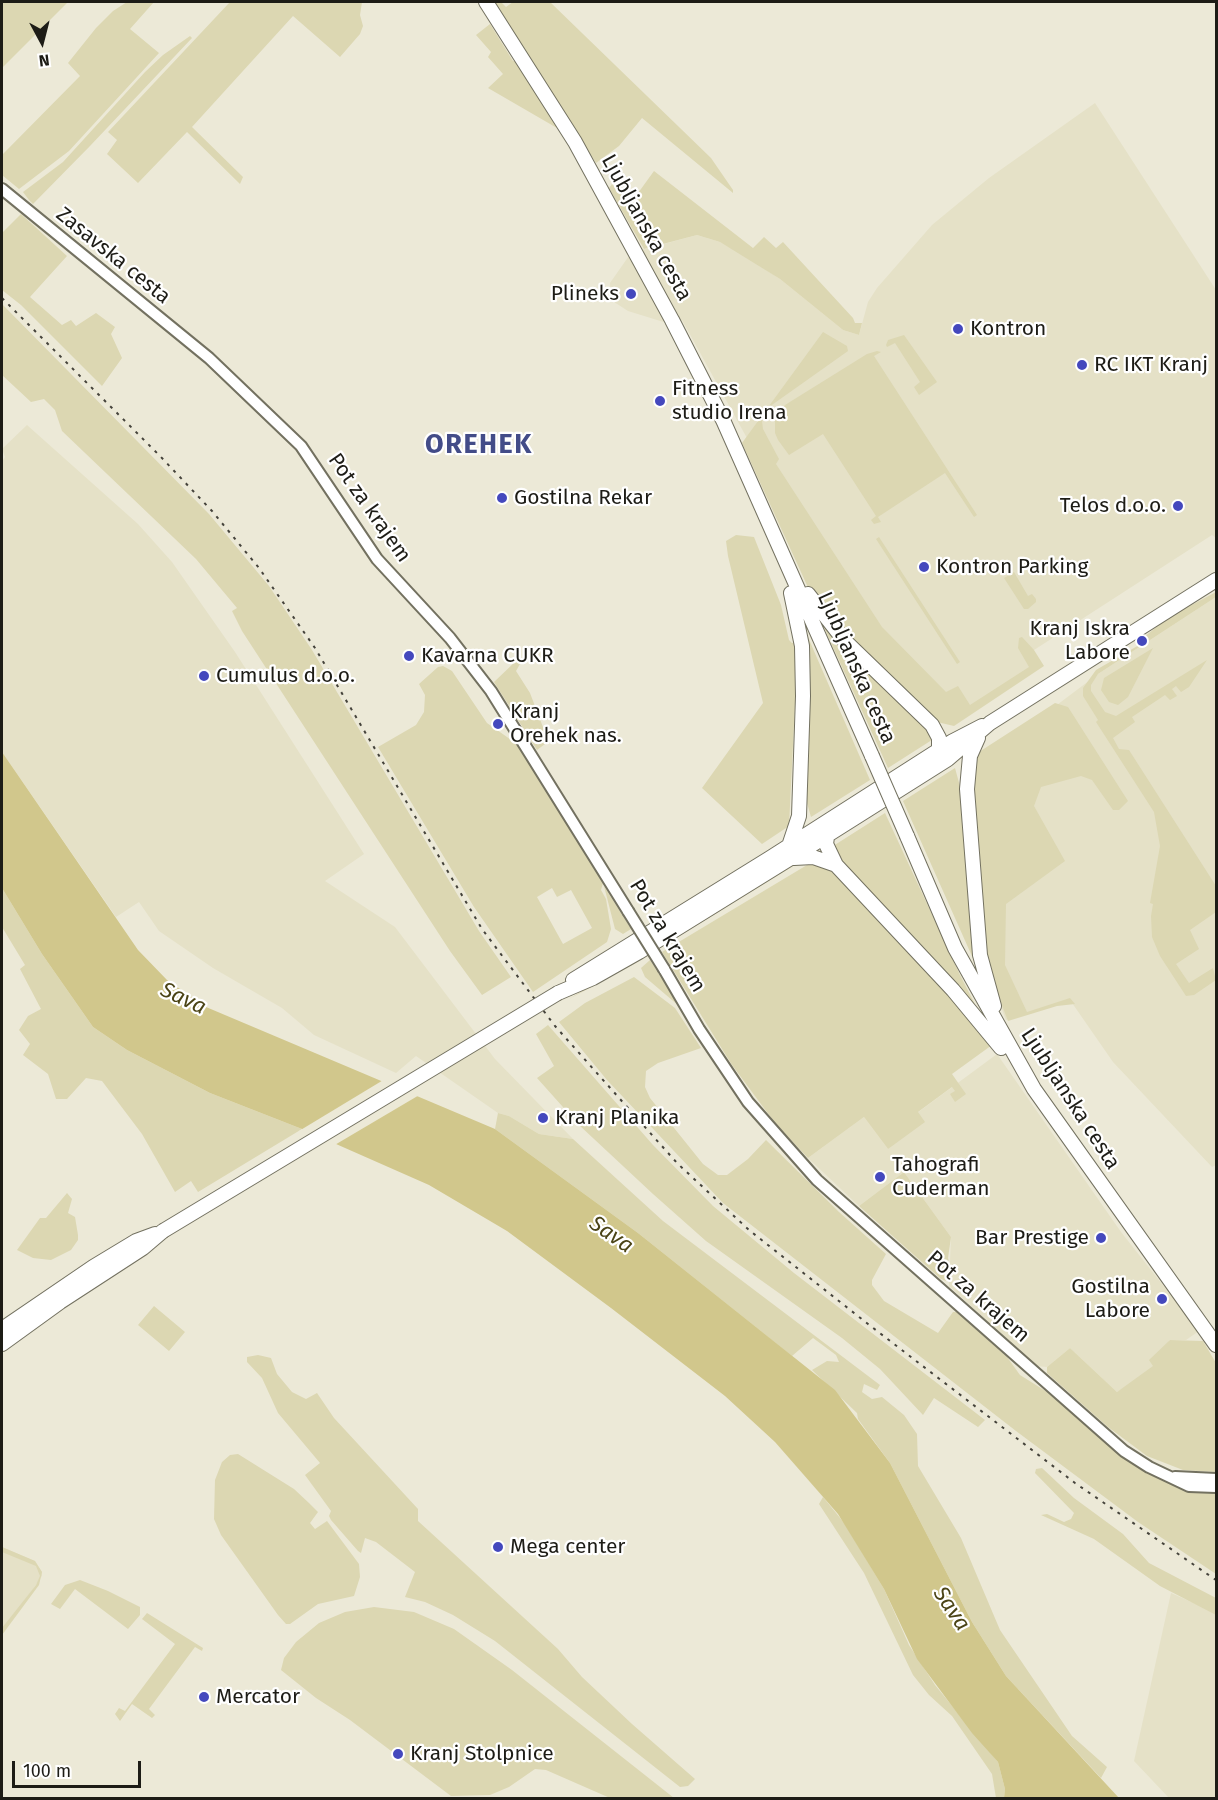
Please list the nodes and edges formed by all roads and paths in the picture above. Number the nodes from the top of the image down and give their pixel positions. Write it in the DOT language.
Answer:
graph roads {
  1 [pos="486,2"];
  2 [pos="2,189"];
  3 [pos="200,351"];
  4 [pos="782,553"];
  5 [pos="1216,580"];
  6 [pos="926,718"];
  7 [pos="981,729"];
  8 [pos="938,758"];
  9 [pos="968,789"];
  10 [pos="801,793"];
  11 [pos="830,827"];
  12 [pos="789,853"];
  13 [pos="836,865"];
  14 [pos="1022,1067"];
  15 [pos="1034,1089"];
  16 [pos="163,1232"];
  17 [pos="2,1329"];
  18 [pos="1213,1341"];
  19 [pos="2,1344"];
  20 [pos="1216,1350"];
  21 [pos="1170,1477"];
  22 [pos="1216,1479"];
  23 [pos="1216,1487"];
  1 -- 4 [label="main road, Ljubljanska cesta"];
  2 -- 3 [label="street, Zasavska cesta"];
  3 -- 21 [label="street, Pot za krajem, bridge"];
  4 -- 6 [label="main road"];
  4 -- 10 [label="main road"];
  4 -- 14 [label="main road, Ljubljanska cesta, bridge"];
  5 -- 7 [label="main road"];
  6 -- 7 [label="main road"];
  6 -- 8 [label="main road"];
  7 -- 8 [label="main road"];
  7 -- 9 [label="main road"];
  8 -- 9 [label="main road"];
  8 -- 11 [label="main road"];
  9 -- 14 [label="main road"];
  10 -- 11 [label="main road"];
  10 -- 12 [label="main road"];
  11 -- 12 [label="main road"];
  11 -- 13 [label="main road"];
  12 -- 13 [label="main road"];
  12 -- 16 [label="main road, bridge"];
  13 -- 15 [label="main road"];
  14 -- 15 [label="main road, Ljubljanska cesta"];
  15 -- 18 [label="main road, Ljubljanska cesta"];
  16 -- 17 [label="main road"];
  16 -- 19 [label="main road"];
  18 -- 20 [label="main road, Ljubljanska cesta"];
  21 -- 22 [label="street, Pot za krajem"];
  21 -- 23 [label="street, Pot za krajem"];
}
